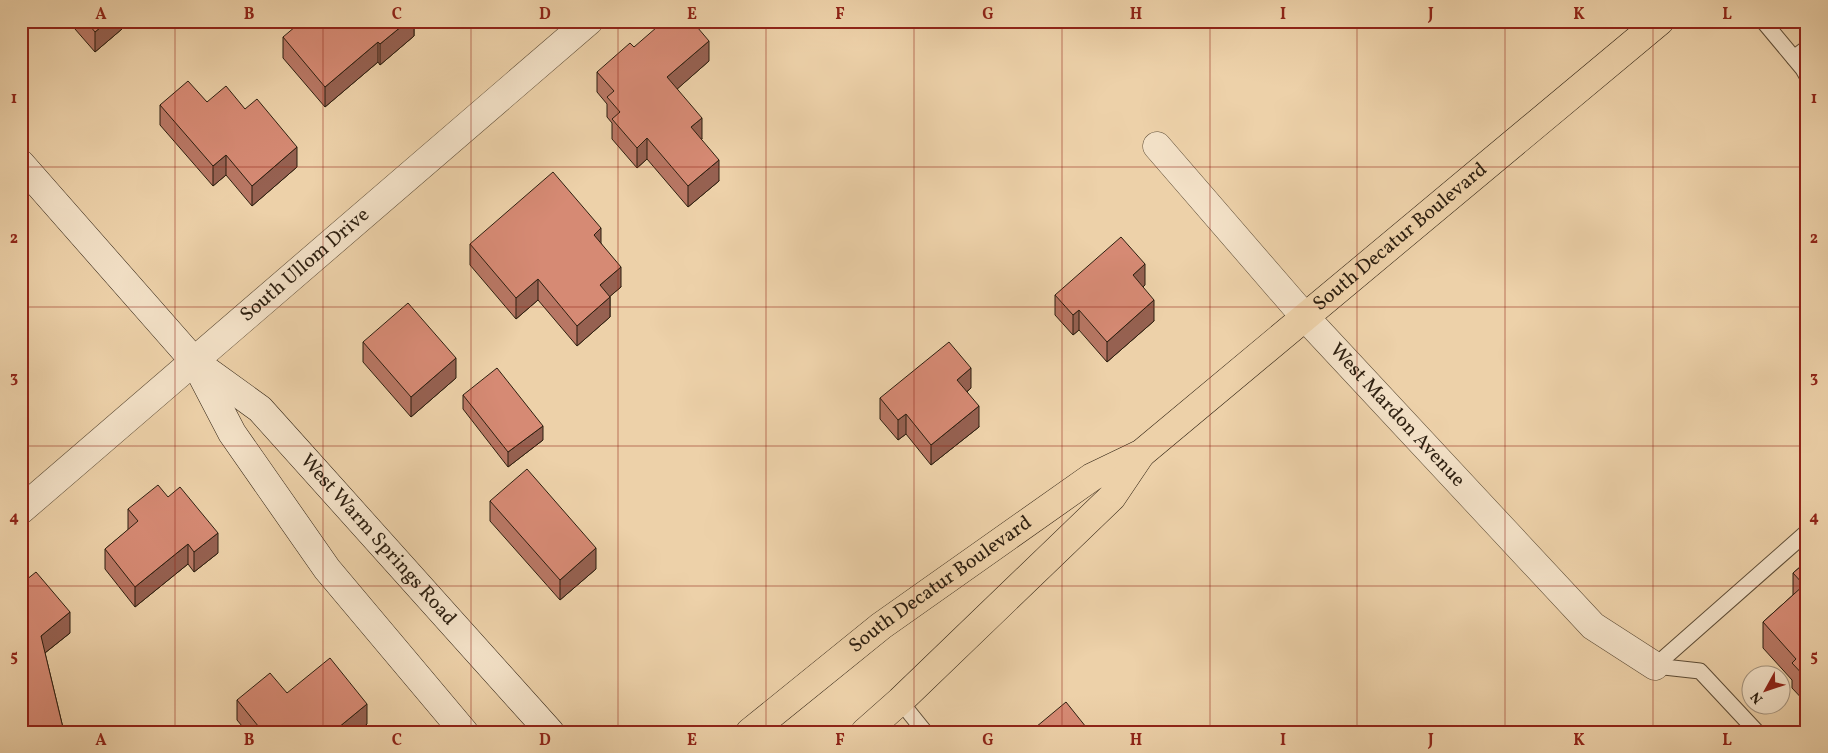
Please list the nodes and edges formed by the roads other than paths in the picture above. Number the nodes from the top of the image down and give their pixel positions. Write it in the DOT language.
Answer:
graph roads {
  1 [pos="589,21"];
  2 [pos="1660,21"];
  3 [pos="1763,21"];
  4 [pos="1807,48"];
  5 [pos="1794,58"];
  6 [pos="1807,76"];
  7 [pos="1157,146"];
  8 [pos="21,164"];
  9 [pos="1304,316"];
  10 [pos="195,362"];
  11 [pos="1142,453"];
  12 [pos="21,510"];
  13 [pos="1807,532"];
  14 [pos="1656,666"];
  15 [pos="900,701"];
  16 [pos="464,732"];
  17 [pos="550,732"];
  18 [pos="750,732"];
  19 [pos="864,732"];
  20 [pos="925,732"];
  21 [pos="1757,732"];
  1 -- 10 [label="street, South Ullom Drive"];
  2 -- 9 [label="main road, South Decatur Boulevard"];
  3 -- 5 [label="lane"];
  4 -- 5 [label="lane"];
  5 -- 6 [label="lane"];
  7 -- 9 [label="street, West Mardon Avenue"];
  8 -- 10 [label="street, West Warm Springs Road"];
  9 -- 11 [label="main road, South Decatur Boulevard"];
  9 -- 14 [label="street, West Mardon Avenue"];
  10 -- 12 [label="street, South Ullom Drive"];
  10 -- 16 [label="street, West Warm Springs Road"];
  10 -- 17 [label="street, West Warm Springs Road"];
  11 -- 15 [label="main road, South Decatur Boulevard"];
  11 -- 18 [label="main road, South Decatur Boulevard"];
  13 -- 14 [label="lane"];
  14 -- 21 [label="lane"];
  15 -- 19 [label="main road, South Decatur Boulevard"];
  15 -- 20 [label="lane"];
}
